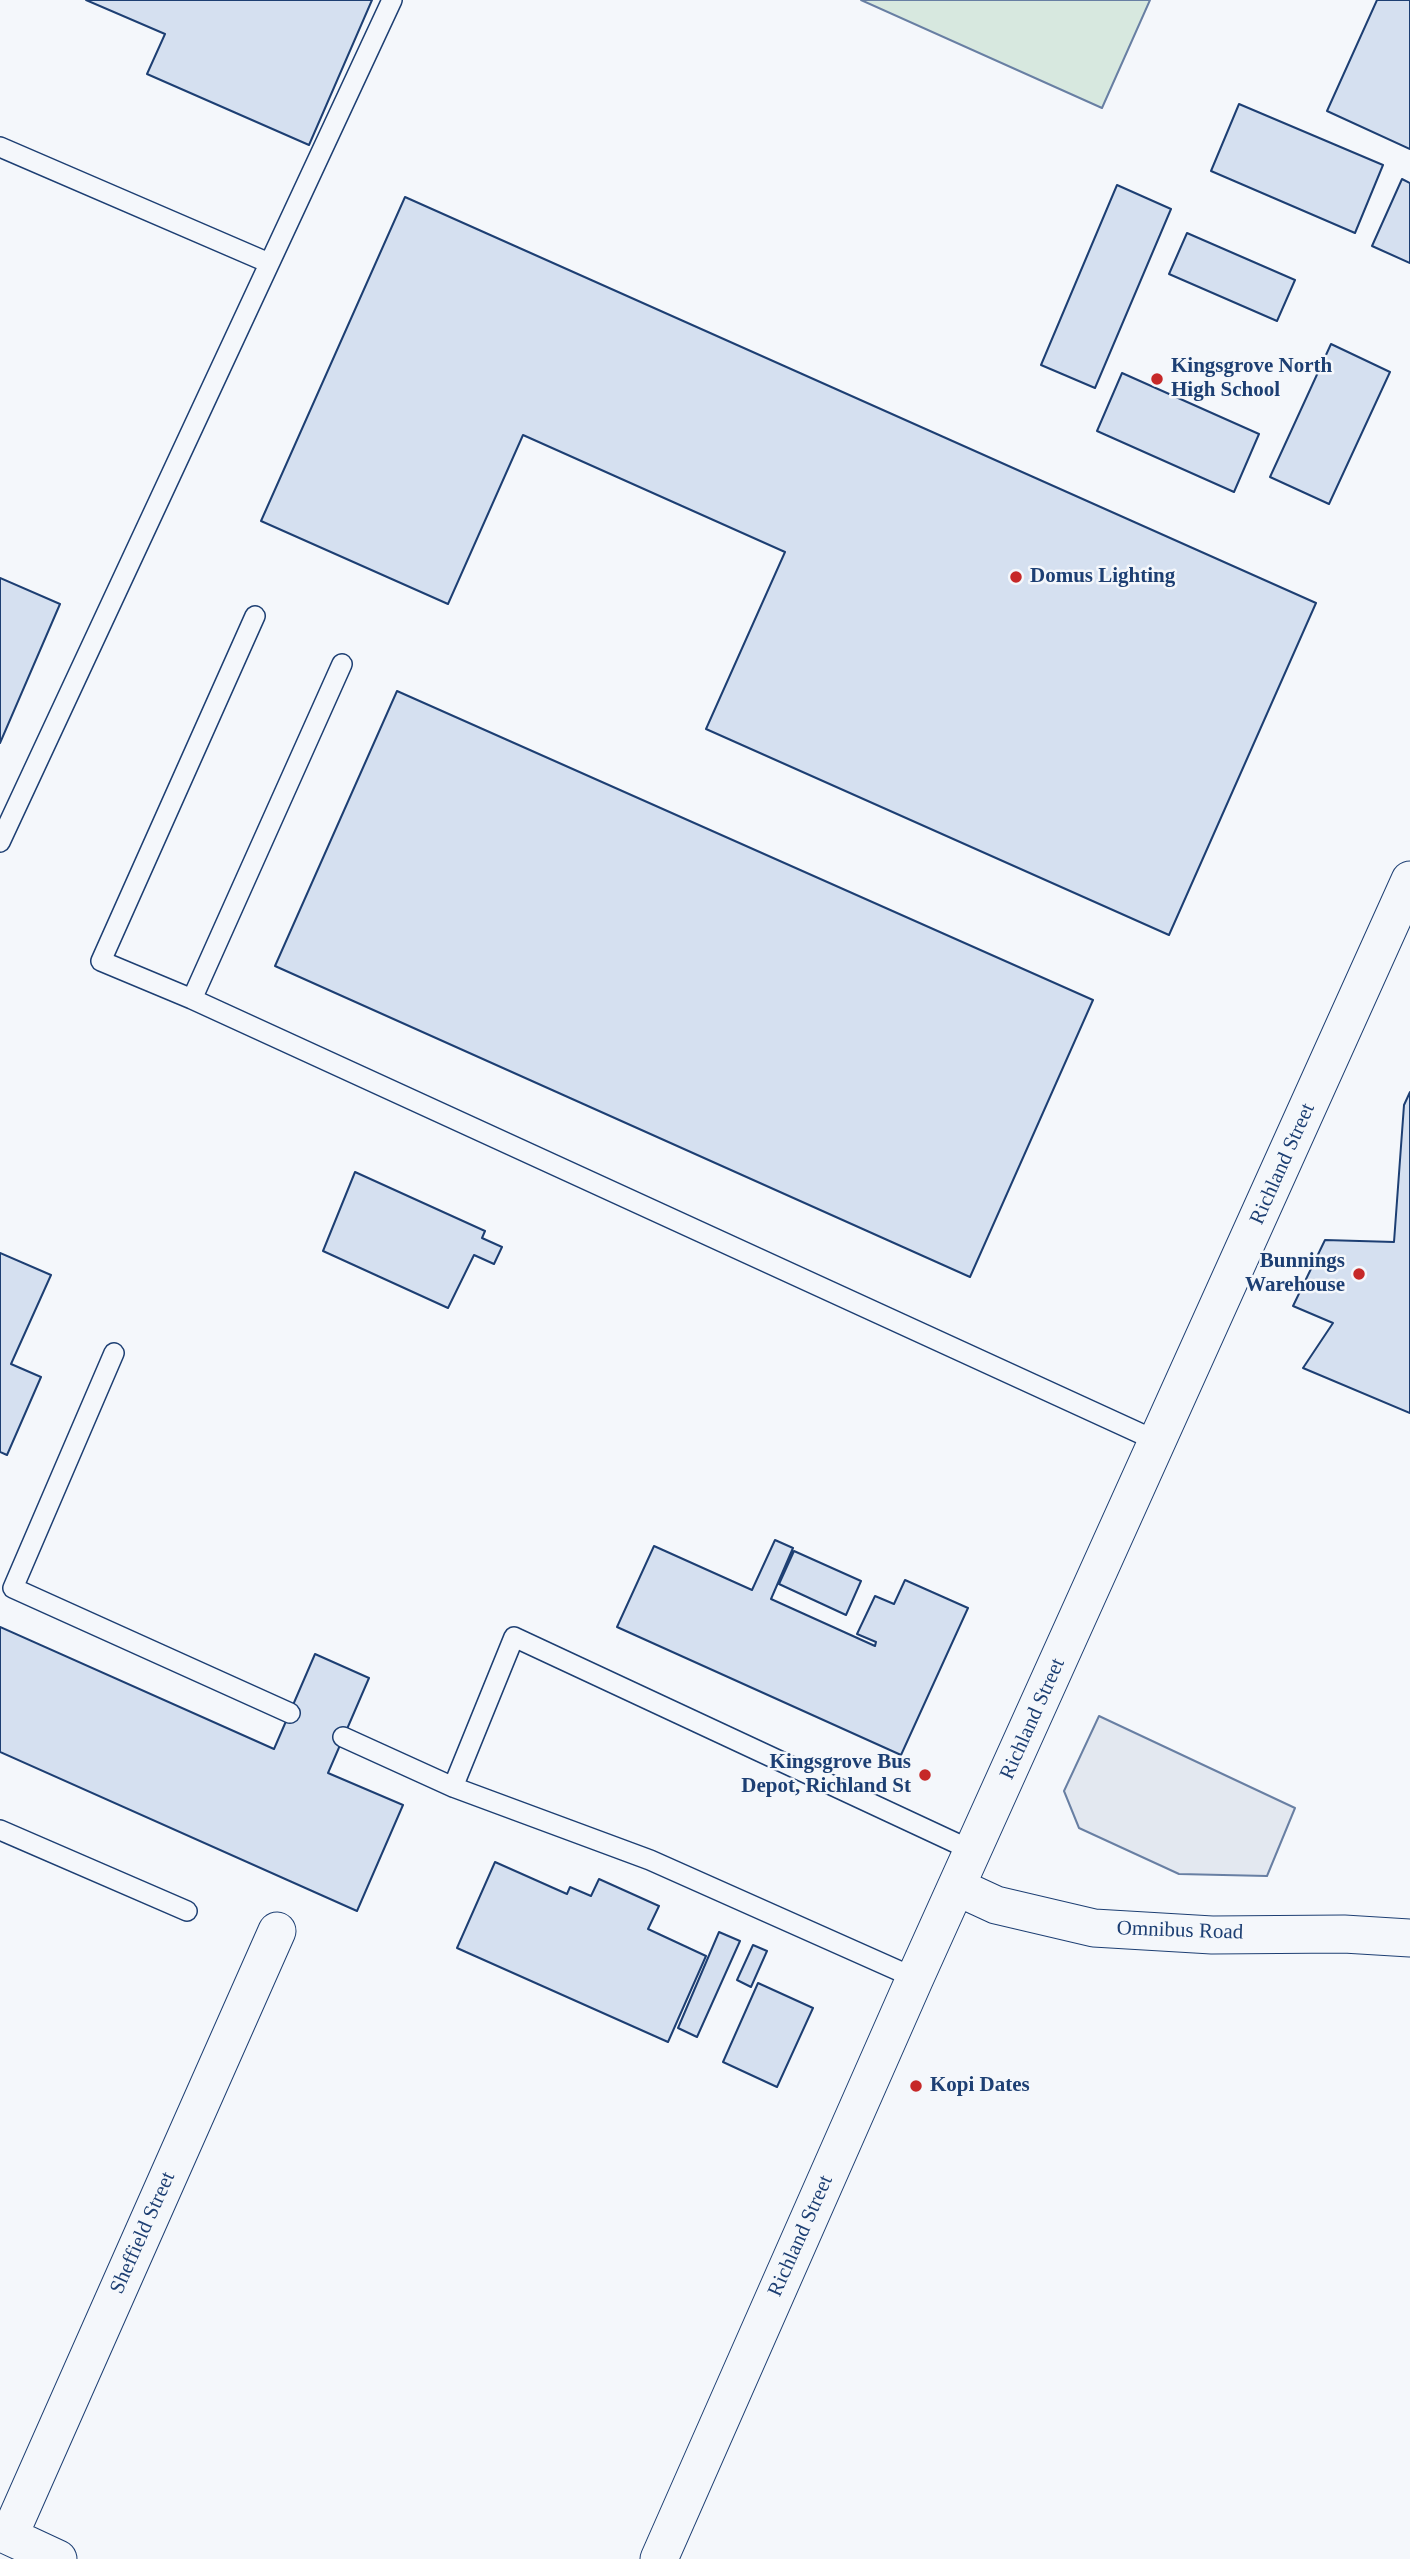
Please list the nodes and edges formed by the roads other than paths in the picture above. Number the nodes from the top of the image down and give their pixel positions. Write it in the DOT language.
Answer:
graph roads {
  1 [pos="392,0"];
  2 [pos="0,147"];
  3 [pos="269,263"];
  4 [pos="255,616"];
  5 [pos="342,664"];
  6 [pos="0,842"];
  7 [pos="1410,880"];
  8 [pos="191,999"];
  9 [pos="114,1353"];
  10 [pos="1159,1442"];
  11 [pos="289,1713"];
  12 [pos="343,1737"];
  13 [pos="453,1787"];
  14 [pos="0,1830"];
  15 [pos="973,1851"];
  16 [pos="957,1887"];
  17 [pos="187,1911"];
  18 [pos="277,1931"];
  19 [pos="1410,1938"];
  20 [pos="915,1978"];
  21 [pos="4,2534"];
  22 [pos="58,2559"];
  23 [pos="659,2559"];
  1 -- 3 [label="lane"];
  2 -- 3 [label="lane"];
  3 -- 6 [label="lane"];
  4 -- 8 [label="lane"];
  5 -- 8 [label="lane"];
  7 -- 10 [label="street, Richland Street"];
  8 -- 10 [label="lane"];
  9 -- 11 [label="lane"];
  10 -- 15 [label="street, Richland Street"];
  12 -- 13 [label="lane"];
  13 -- 15 [label="lane"];
  13 -- 20 [label="lane"];
  14 -- 17 [label="lane"];
  15 -- 16 [label="street, Richland Street"];
  16 -- 19 [label="street, Omnibus Road"];
  16 -- 20 [label="street, Richland Street"];
  18 -- 21 [label="street, Sheffield Street"];
  20 -- 23 [label="street, Richland Street"];
  21 -- 22 [label="street"];
}
